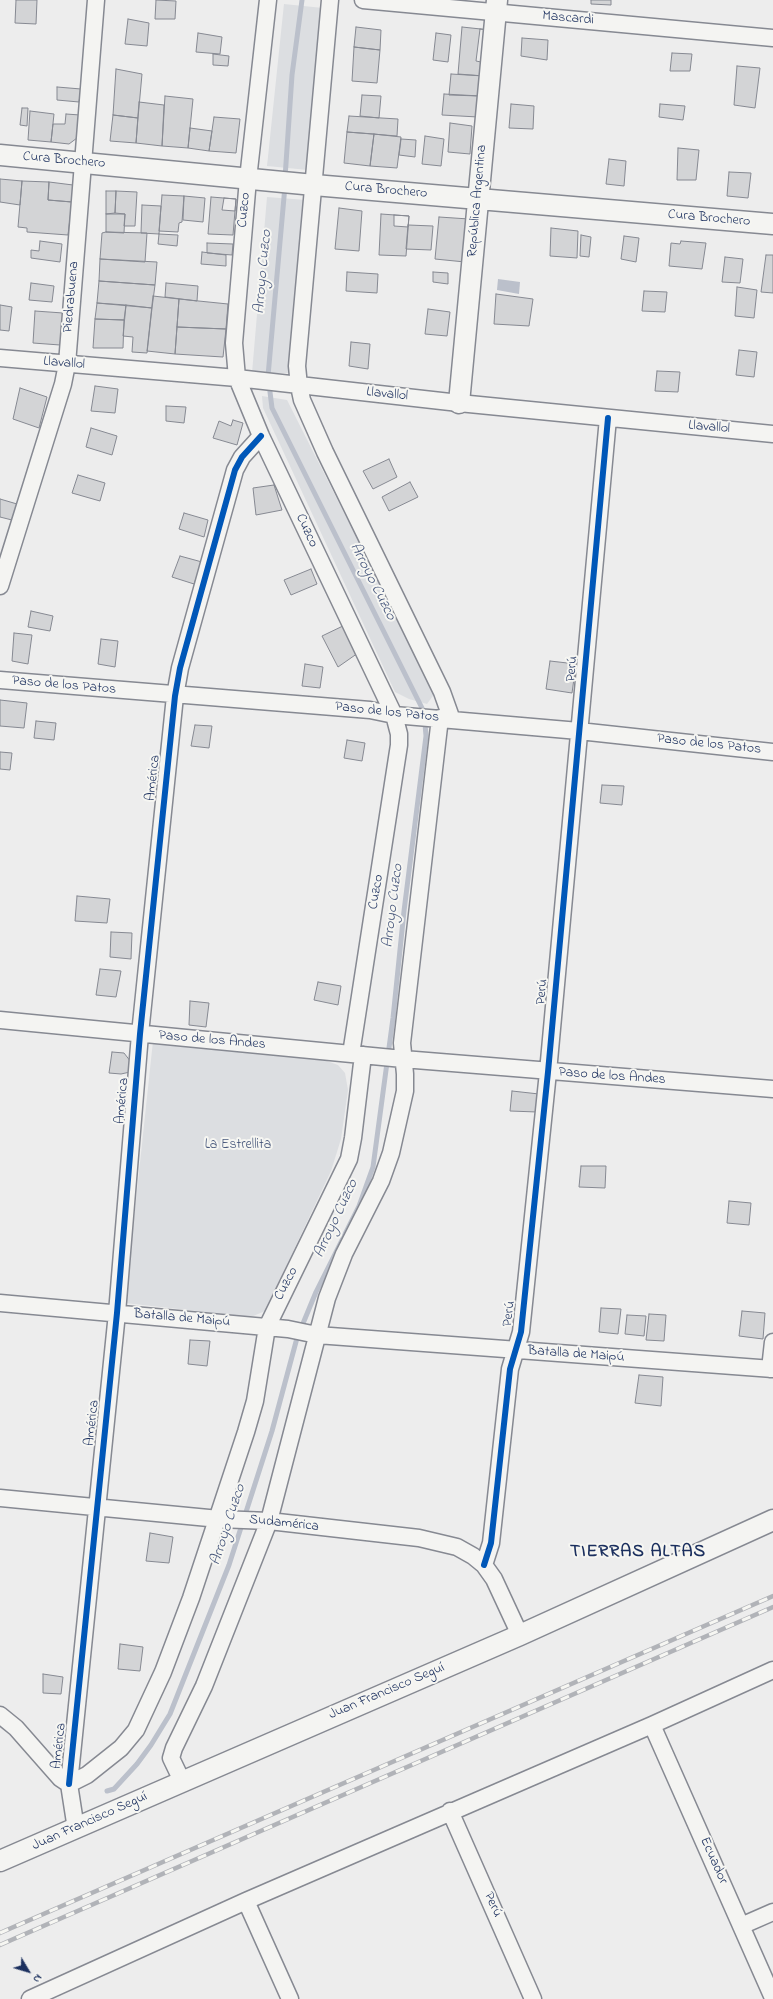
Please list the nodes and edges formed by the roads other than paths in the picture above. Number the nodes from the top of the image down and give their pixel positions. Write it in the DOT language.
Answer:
graph roads {
  1 [pos="96,0"];
  2 [pos="268,0"];
  3 [pos="330,0"];
  4 [pos="363,0"];
  5 [pos="496,6"];
  6 [pos="773,38"];
  7 [pos="0,155"];
  8 [pos="83,163"];
  9 [pos="257,180"];
  10 [pos="304,184"];
  11 [pos="479,199"];
  12 [pos="773,224"];
  13 [pos="0,358"];
  14 [pos="67,364"];
  15 [pos="245,380"];
  16 [pos="299,386"];
  17 [pos="459,403"];
  18 [pos="608,418"];
  19 [pos="773,434"];
  20 [pos="261,436"];
  21 [pos="0,586"];
  22 [pos="0,680"];
  23 [pos="175,696"];
  24 [pos="394,715"];
  25 [pos="441,718"];
  26 [pos="579,731"];
  27 [pos="773,752"];
  28 [pos="0,1020"];
  29 [pos="140,1034"];
  30 [pos="357,1054"];
  31 [pos="393,1058"];
  32 [pos="548,1072"];
  33 [pos="773,1089"];
  34 [pos="0,1304"];
  35 [pos="117,1313"];
  36 [pos="267,1327"];
  37 [pos="312,1334"];
  38 [pos="773,1342"];
  39 [pos="515,1351"];
  40 [pos="772,1369"];
  41 [pos="0,1498"];
  42 [pos="96,1507"];
  43 [pos="225,1519"];
  44 [pos="773,1520"];
  45 [pos="264,1521"];
  46 [pos="484,1565"];
  47 [pos="520,1635"];
  48 [pos="773,1670"];
  49 [pos="0,1715"];
  50 [pos="652,1725"];
  51 [pos="182,1781"];
  52 [pos="69,1784"];
  53 [pos="450,1812"];
  54 [pos="76,1829"];
  55 [pos="0,1861"];
  56 [pos="246,1901"];
  57 [pos="773,1912"];
  58 [pos="741,1926"];
  59 [pos="773,1998"];
  60 [pos="30,1999"];
  61 [pos="290,1999"];
  62 [pos="533,1999"];
  1 -- 8 [label="street, Piedrabuena"];
  2 -- 9 [label="street, Cuzco"];
  3 -- 10 [label="street"];
  4 -- 5 [label="street, Mascardi"];
  5 -- 6 [label="street, Mascardi"];
  5 -- 11 [label="street, República Argentina"];
  7 -- 8 [label="street, Cura Brochero"];
  8 -- 9 [label="street, Cura Brochero"];
  8 -- 14 [label="street, Piedrabuena"];
  9 -- 10 [label="street, Cura Brochero"];
  9 -- 15 [label="street, Cuzco"];
  10 -- 11 [label="street, Cura Brochero"];
  10 -- 16 [label="street"];
  11 -- 12 [label="street, Cura Brochero"];
  11 -- 17 [label="street, República Argentina"];
  13 -- 14 [label="street, Llavallol"];
  14 -- 15 [label="street, Llavallol"];
  14 -- 21 [label="street, Piedrabuena"];
  15 -- 16 [label="street, Llavallol"];
  15 -- 20 [label="street, Cuzco"];
  16 -- 17 [label="street, Llavallol"];
  16 -- 25 [label="street"];
  17 -- 18 [label="street, Llavallol"];
  18 -- 19 [label="street, Llavallol"];
  18 -- 26 [label="street, Perú"];
  20 -- 23 [label="street, América"];
  20 -- 24 [label="street, Cuzco"];
  22 -- 23 [label="street, Paso de los Patos"];
  23 -- 24 [label="street, Paso de los Patos"];
  23 -- 29 [label="street, América"];
  24 -- 25 [label="street, Paso de los Patos"];
  24 -- 30 [label="street, Cuzco"];
  25 -- 26 [label="street, Paso de los Patos"];
  25 -- 31 [label="street"];
  26 -- 27 [label="street, Paso de los Patos"];
  26 -- 32 [label="street, Perú"];
  28 -- 29 [label="street, Paso de los Andes"];
  29 -- 30 [label="street, Paso de los Andes"];
  29 -- 35 [label="street, América"];
  30 -- 31 [label="street, Paso de los Andes"];
  30 -- 36 [label="street, Cuzco"];
  31 -- 32 [label="street, Paso de los Andes"];
  31 -- 37 [label="street"];
  32 -- 33 [label="street, Paso de los Andes"];
  32 -- 39 [label="street, Perú"];
  34 -- 35 [label="street, Batalla de Maipú"];
  35 -- 36 [label="street, Batalla de Maipú"];
  35 -- 42 [label="street, América"];
  36 -- 37 [label="street, Batalla de Maipú"];
  36 -- 43 [label="street, Cuzco"];
  37 -- 39 [label="street, Batalla de Maipú"];
  37 -- 45 [label="street"];
  38 -- 40 [label="street"];
  39 -- 40 [label="street, Batalla de Maipú"];
  39 -- 46 [label="street, Perú"];
  41 -- 42 [label="street, Sudamérica"];
  42 -- 43 [label="street, Sudamérica"];
  42 -- 52 [label="street, América"];
  43 -- 45 [label="street, Sudamérica"];
  43 -- 52 [label="street, Cuzco"];
  44 -- 47 [label="street, Juan Francisco Seguí"];
  45 -- 46 [label="street, Sudamérica"];
  45 -- 51 [label="street"];
  46 -- 47 [label="street, Sudamérica"];
  47 -- 51 [label="street, Juan Francisco Seguí"];
  48 -- 50 [label="street"];
  49 -- 52 [label="street"];
  50 -- 53 [label="street"];
  50 -- 58 [label="street, Ecuador"];
  51 -- 54 [label="street, Juan Francisco Seguí"];
  52 -- 54 [label="street, América"];
  53 -- 56 [label="street"];
  53 -- 62 [label="street, Perú"];
  54 -- 55 [label="street, Juan Francisco Seguí"];
  56 -- 60 [label="street"];
  56 -- 61 [label="street"];
  57 -- 58 [label="street"];
  58 -- 59 [label="street, Ecuador"];
}
